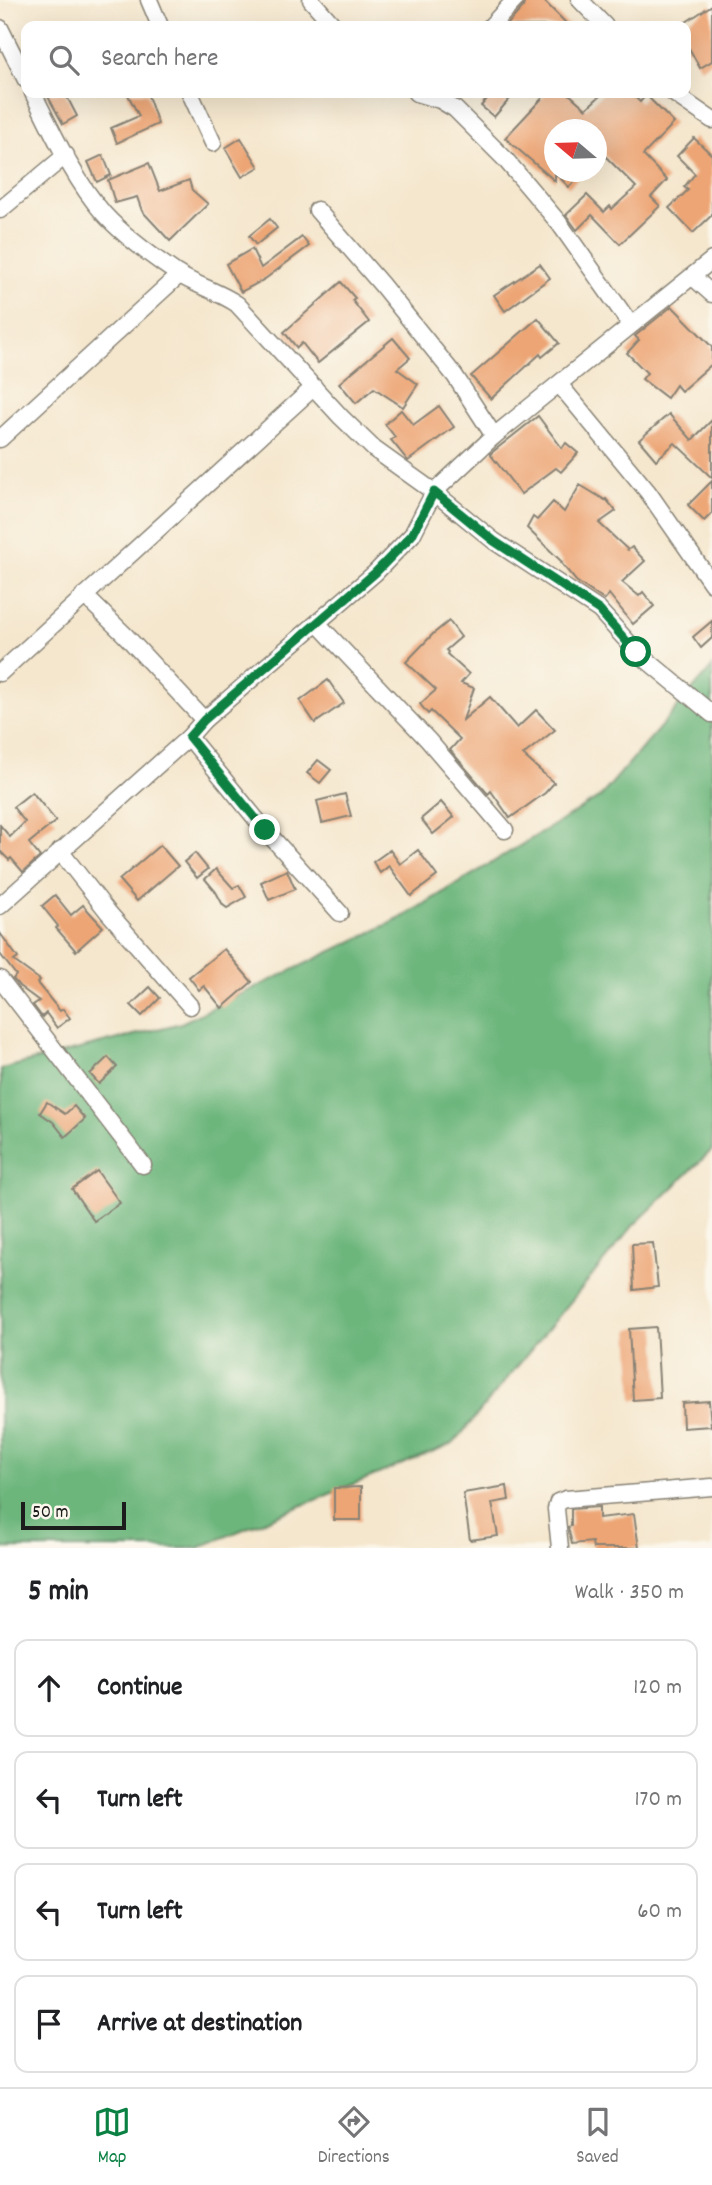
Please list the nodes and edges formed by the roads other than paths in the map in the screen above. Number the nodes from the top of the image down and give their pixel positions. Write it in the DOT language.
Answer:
graph roads {
  1 [pos="149,0"];
  2 [pos="311,0"];
  3 [pos="515,0"];
  4 [pos="580,0"];
  5 [pos="158,21"];
  6 [pos="330,21"];
  7 [pos="496,21"];
  8 [pos="600,21"];
  9 [pos="0,28"];
  10 [pos="21,70"];
  11 [pos="36,98"];
  12 [pos="192,98"];
  13 [pos="434,98"];
  14 [pos="680,98"];
  15 [pos="712,120"];
  16 [pos="214,143"];
  17 [pos="66,156"];
  18 [pos="317,209"];
  19 [pos="0,210"];
  20 [pos="712,260"];
  21 [pos="179,275"];
  22 [pos="693,277"];
  23 [pos="712,294"];
  24 [pos="631,325"];
  25 [pos="559,384"];
  26 [pos="314,387"];
  27 [pos="494,436"];
  28 [pos="0,439"];
  29 [pos="434,492"];
  30 [pos="712,584"];
  31 [pos="84,595"];
  32 [pos="318,624"];
  33 [pos="0,673"];
  34 [pos="712,714"];
  35 [pos="204,720"];
  36 [pos="189,737"];
  37 [pos="505,830"];
  38 [pos="60,851"];
  39 [pos="0,906"];
  40 [pos="340,913"];
  41 [pos="0,979"];
  42 [pos="190,1006"];
  43 [pos="143,1165"];
  44 [pos="712,1487"];
  45 [pos="560,1548"];
  1 -- 5 [label="street"];
  2 -- 6 [label="street"];
  3 -- 7 [label="street"];
  4 -- 8 [label="street"];
  9 -- 10 [label="street"];
  11 -- 17 [label="street"];
  12 -- 16 [label="street"];
  13 -- 24 [label="street"];
  14 -- 15 [label="street"];
  17 -- 19 [label="street"];
  17 -- 21 [label="street"];
  18 -- 27 [label="street"];
  20 -- 22 [label="street"];
  21 -- 26 [label="street"];
  21 -- 28 [label="street"];
  22 -- 23 [label="street"];
  22 -- 24 [label="street"];
  24 -- 25 [label="street"];
  25 -- 27 [label="street"];
  25 -- 30 [label="street"];
  26 -- 29 [label="street"];
  26 -- 31 [label="street"];
  27 -- 29 [label="street"];
  29 -- 32 [label="street"];
  29 -- 34 [label="street"];
  31 -- 33 [label="street"];
  31 -- 35 [label="street"];
  32 -- 35 [label="street"];
  32 -- 37 [label="street"];
  35 -- 36 [label="street"];
  36 -- 38 [label="street"];
  36 -- 40 [label="street"];
  38 -- 39 [label="street"];
  38 -- 42 [label="street"];
  41 -- 43 [label="street"];
  44 -- 45 [label="street"];
}
